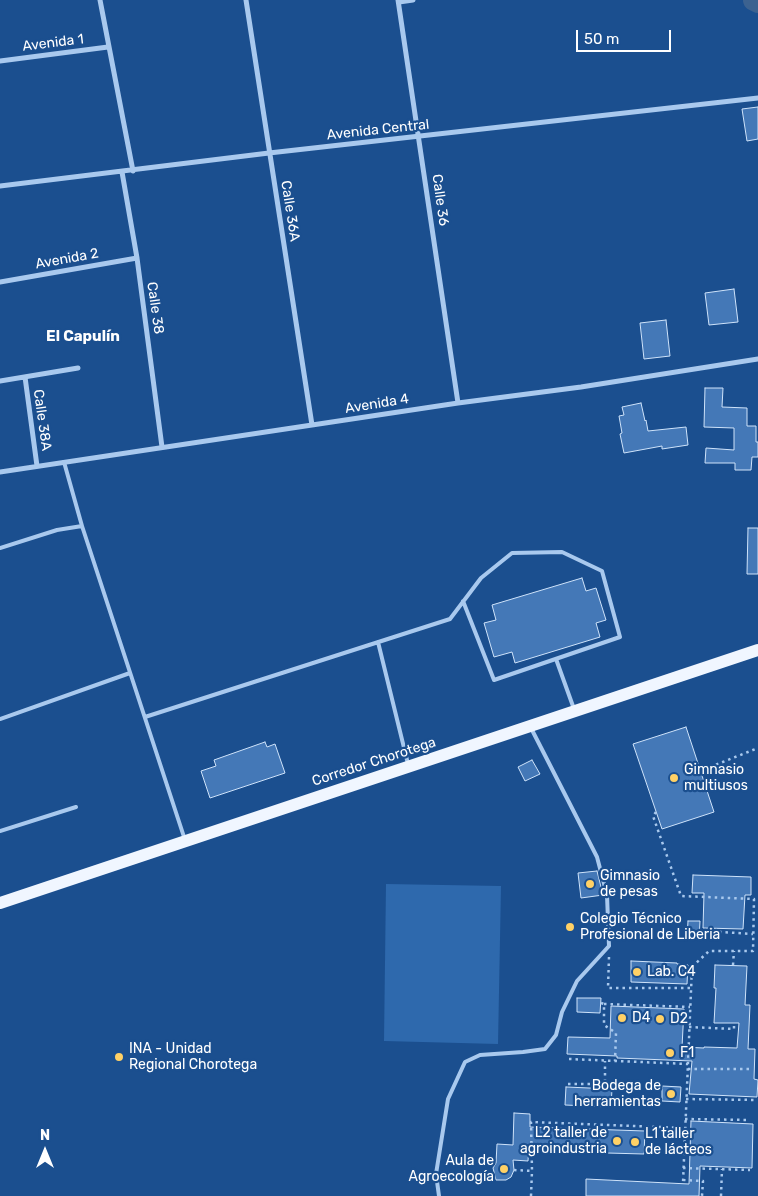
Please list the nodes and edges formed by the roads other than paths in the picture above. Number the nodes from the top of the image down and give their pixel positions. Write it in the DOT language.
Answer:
graph roads {
  1 [pos="100,0"];
  2 [pos="246,0"];
  3 [pos="413,0"];
  4 [pos="398,1"];
  5 [pos="108,47"];
  6 [pos="0,61"];
  7 [pos="758,98"];
  8 [pos="419,136"];
  9 [pos="269,153"];
  10 [pos="133,171"];
  11 [pos="122,172"];
  12 [pos="0,186"];
  13 [pos="137,258"];
  14 [pos="0,282"];
  15 [pos="758,359"];
  16 [pos="78,368"];
  17 [pos="25,377"];
  18 [pos="0,381"];
  19 [pos="458,404"];
  20 [pos="312,425"];
  21 [pos="162,447"];
  22 [pos="64,462"];
  23 [pos="37,466"];
  24 [pos="0,472"];
  25 [pos="82,526"];
  26 [pos="0,548"];
  27 [pos="463,602"];
  28 [pos="378,642"];
  29 [pos="758,650"];
  30 [pos="556,658"];
  31 [pos="130,674"];
  32 [pos="575,711"];
  33 [pos="145,717"];
  34 [pos="0,719"];
  35 [pos="530,726"];
  36 [pos="409,767"];
  37 [pos="76,807"];
  38 [pos="0,831"];
  39 [pos="186,841"];
  40 [pos="0,903"];
  41 [pos="439,1196"];
  1 -- 5 [label="street"];
  2 -- 9 [label="street, Calle 36A"];
  3 -- 4 [label="street"];
  4 -- 8 [label="street, Calle 36"];
  5 -- 6 [label="street, Avenida 1"];
  5 -- 10 [label="street"];
  7 -- 8 [label="street, Avenida Central"];
  8 -- 9 [label="street, Avenida Central"];
  8 -- 19 [label="street, Calle 36"];
  9 -- 10 [label="street, Avenida Central"];
  9 -- 20 [label="street, Calle 36A"];
  10 -- 11 [label="street, Avenida Central"];
  11 -- 12 [label="street, Avenida Central"];
  11 -- 13 [label="street, Calle 38"];
  13 -- 14 [label="street, Avenida 2"];
  13 -- 21 [label="street, Calle 38"];
  15 -- 19 [label="street, Avenida 4"];
  16 -- 17 [label="street"];
  17 -- 18 [label="street"];
  17 -- 23 [label="street, Calle 38A"];
  19 -- 20 [label="street, Avenida 4"];
  20 -- 21 [label="street, Avenida 4"];
  21 -- 22 [label="street, Avenida 4"];
  22 -- 23 [label="street, Avenida 4"];
  22 -- 25 [label="lane"];
  23 -- 24 [label="street, Avenida 4"];
  25 -- 26 [label="lane"];
  25 -- 31 [label="lane"];
  27 -- 28 [label="lane"];
  27 -- 30 [label="lane"];
  27 -- 30 [label="lane"];
  28 -- 33 [label="lane"];
  28 -- 36 [label="lane"];
  29 -- 32 [label="main road, Corredor Chorotega"];
  30 -- 32 [label="lane"];
  31 -- 33 [label="lane"];
  31 -- 34 [label="lane"];
  32 -- 35 [label="main road, Corredor Chorotega"];
  33 -- 39 [label="lane"];
  35 -- 36 [label="main road, Corredor Chorotega"];
  35 -- 41 [label="lane"];
  36 -- 39 [label="main road, Corredor Chorotega"];
  37 -- 38 [label="lane"];
  39 -- 40 [label="main road, Corredor Chorotega"];
}
